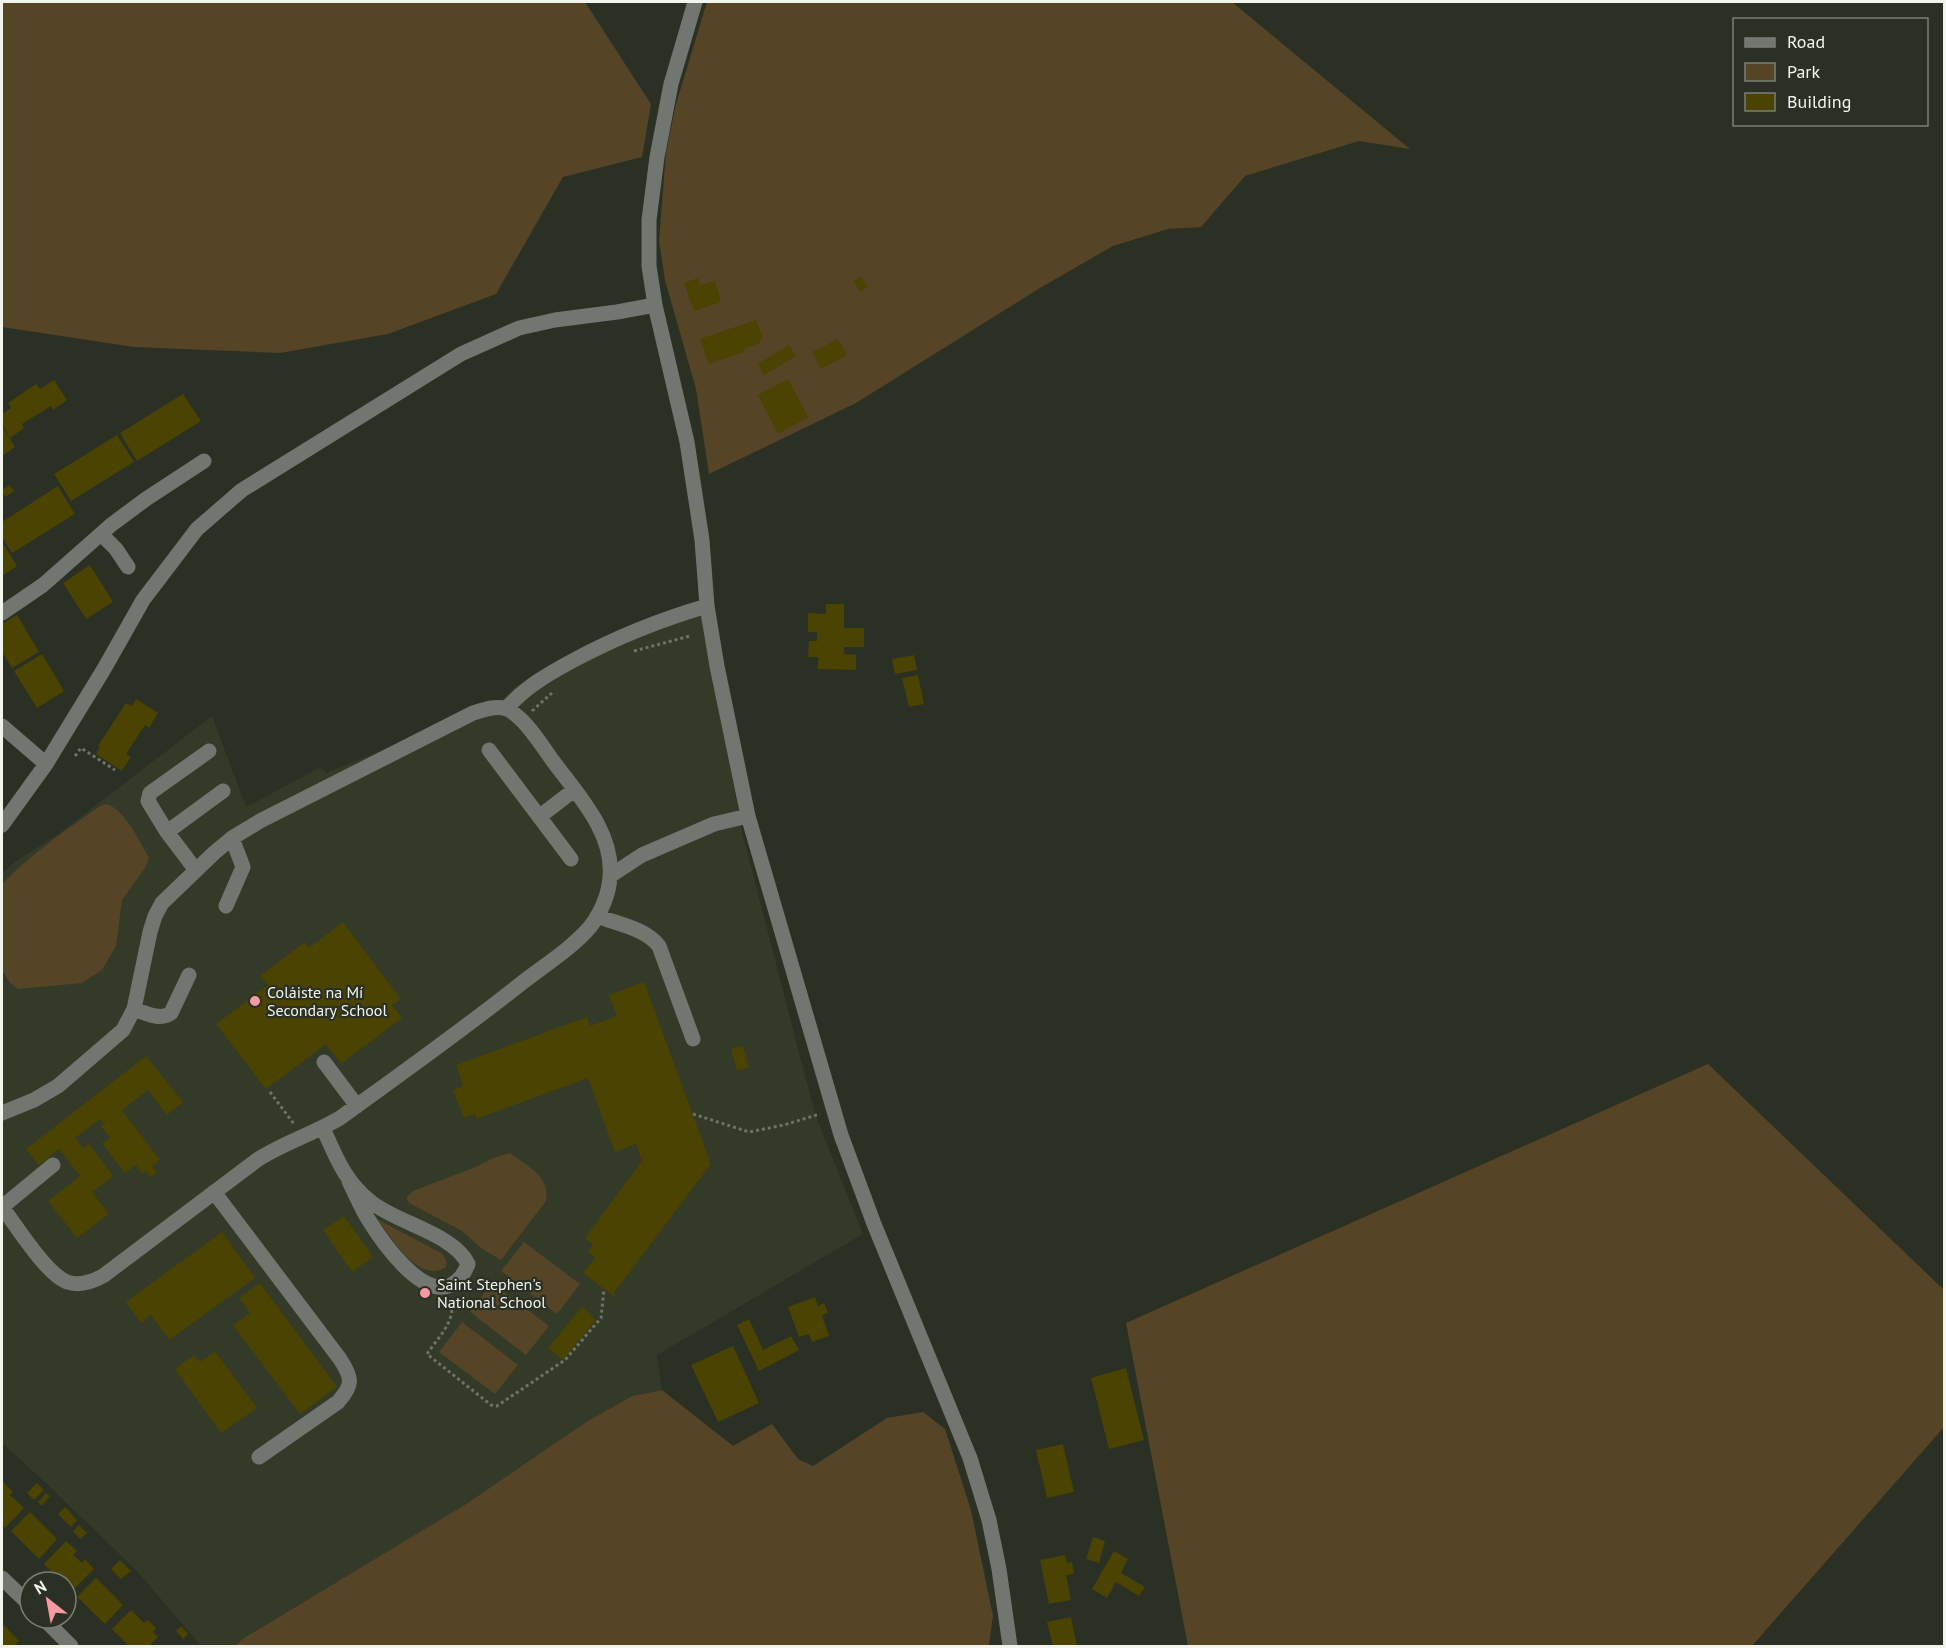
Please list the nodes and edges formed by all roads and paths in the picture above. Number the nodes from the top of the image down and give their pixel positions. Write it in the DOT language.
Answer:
graph roads {
  1 [pos="695,2"];
  2 [pos="655,305"];
  3 [pos="204,461"];
  4 [pos="101,534"];
  5 [pos="128,567"];
  6 [pos="706,606"];
  7 [pos="2,613"];
  8 [pos="690,636"];
  9 [pos="632,651"];
  10 [pos="554,692"];
  11 [pos="506,709"];
  12 [pos="535,716"];
  13 [pos="2,726"];
  14 [pos="489,750"];
  15 [pos="209,751"];
  16 [pos="75,756"];
  17 [pos="46,764"];
  18 [pos="115,770"];
  19 [pos="223,790"];
  20 [pos="574,790"];
  21 [pos="748,816"];
  22 [pos="539,817"];
  23 [pos="2,825"];
  24 [pos="167,832"];
  25 [pos="232,838"];
  26 [pos="571,859"];
  27 [pos="195,869"];
  28 [pos="610,876"];
  29 [pos="226,906"];
  30 [pos="597,916"];
  31 [pos="189,975"];
  32 [pos="134,1009"];
  33 [pos="693,1039"];
  34 [pos="324,1062"];
  35 [pos="270,1092"];
  36 [pos="357,1106"];
  37 [pos="833,1110"];
  38 [pos="2,1113"];
  39 [pos="693,1114"];
  40 [pos="297,1128"];
  41 [pos="323,1128"];
  42 [pos="53,1165"];
  43 [pos="349,1182"];
  44 [pos="214,1192"];
  45 [pos="2,1207"];
  46 [pos="604,1289"];
  47 [pos="452,1304"];
  48 [pos="259,1457"];
  49 [pos="2,1579"];
  50 [pos="18,1594"];
  51 [pos="55,1630"];
  52 [pos="71,1647"];
  53 [pos="1010,1647"];
  1 -- 2 [label="street"];
  2 -- 6 [label="street"];
  2 -- 17 [label="street"];
  3 -- 4 [label="street"];
  4 -- 5 [label="street"];
  4 -- 7 [label="street"];
  6 -- 11 [label="street"];
  6 -- 21 [label="street"];
  8 -- 9 [label="path"];
  10 -- 12 [label="path"];
  11 -- 20 [label="street"];
  11 -- 25 [label="street"];
  13 -- 17 [label="street"];
  14 -- 22 [label="street"];
  15 -- 24 [label="street"];
  16 -- 18 [label="path"];
  17 -- 23 [label="street"];
  19 -- 24 [label="street"];
  20 -- 22 [label="street"];
  20 -- 28 [label="street"];
  21 -- 28 [label="street"];
  21 -- 37 [label="street"];
  22 -- 26 [label="street"];
  24 -- 27 [label="street"];
  25 -- 27 [label="street"];
  25 -- 29 [label="street"];
  27 -- 32 [label="street"];
  28 -- 30 [label="street"];
  30 -- 33 [label="street"];
  30 -- 36 [label="street"];
  31 -- 32 [label="street"];
  32 -- 38 [label="street"];
  34 -- 36 [label="street"];
  35 -- 40 [label="path"];
  36 -- 41 [label="street"];
  37 -- 39 [label="path"];
  37 -- 53 [label="street"];
  41 -- 43 [label="street"];
  41 -- 44 [label="street"];
  42 -- 45 [label="street"];
  43 -- 43 [label="street"];
  44 -- 45 [label="street"];
  44 -- 48 [label="street"];
  46 -- 47 [label="path"];
  49 -- 50 [label="street"];
  51 -- 52 [label="street"];
}
